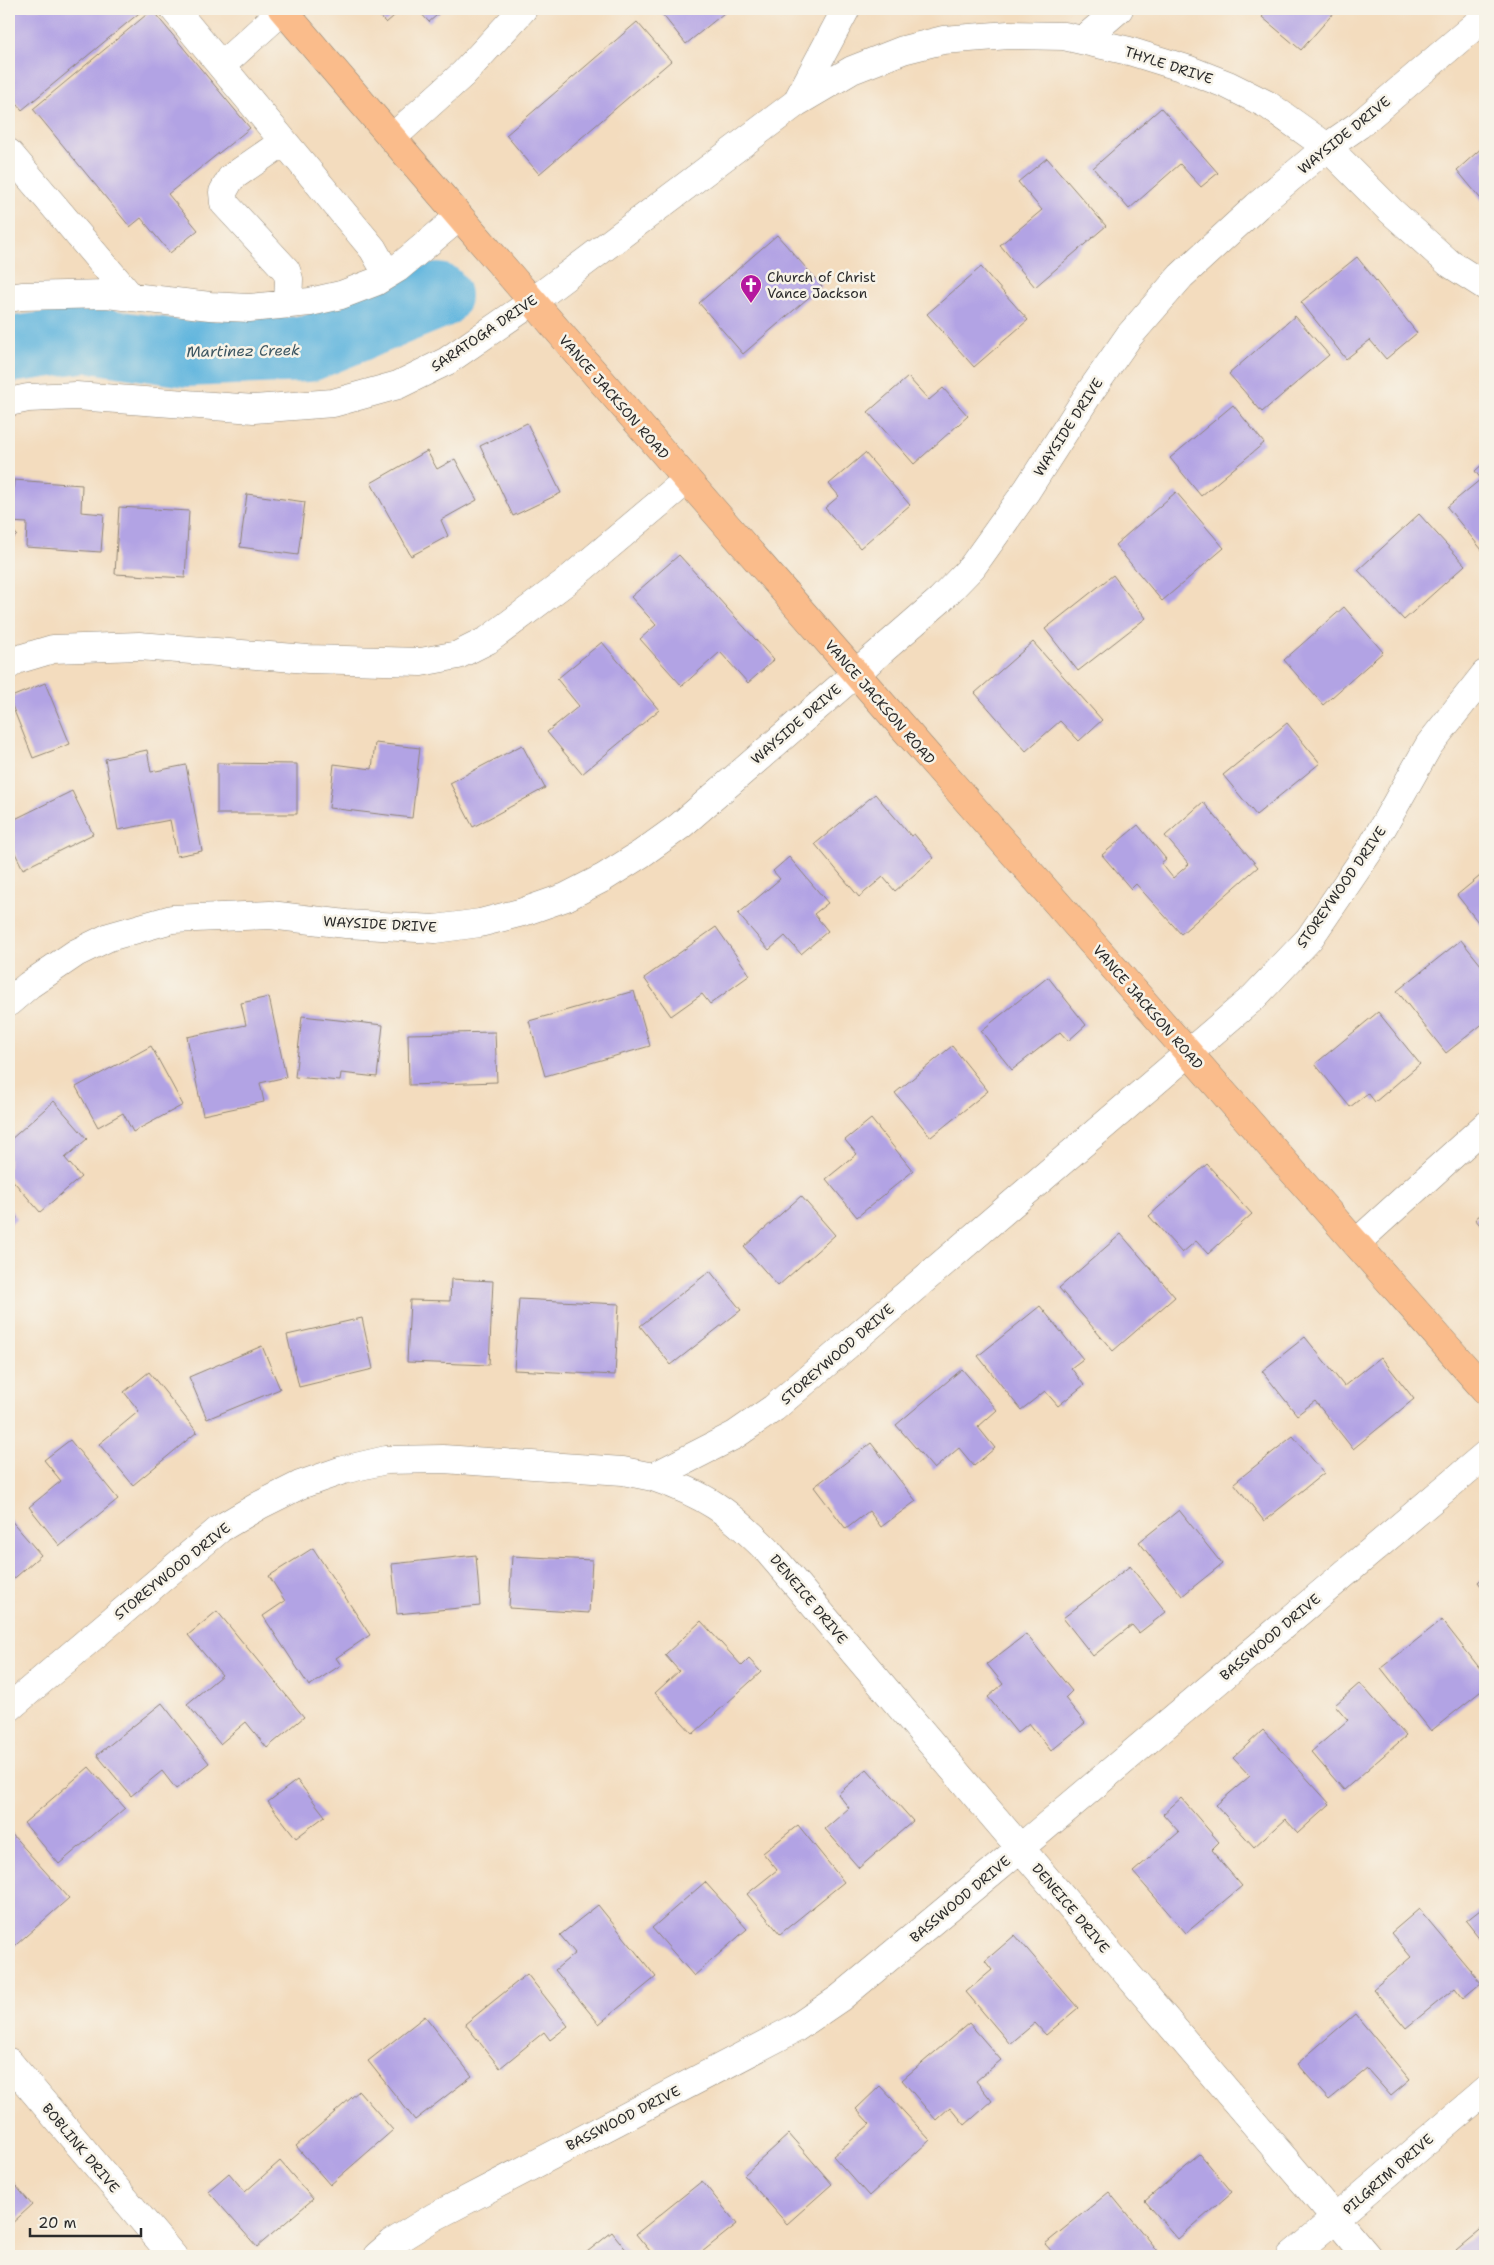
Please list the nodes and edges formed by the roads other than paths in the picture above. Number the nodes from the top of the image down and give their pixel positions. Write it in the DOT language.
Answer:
graph roads {
  1 [pos="174,9"];
  2 [pos="283,9"];
  3 [pos="523,9"];
  4 [pos="846,9"];
  5 [pos="1119,9"];
  6 [pos="1485,17"];
  7 [pos="1083,40"];
  8 [pos="222,65"];
  9 [pos="796,102"];
  10 [pos="392,138"];
  11 [pos="283,142"];
  12 [pos="1327,147"];
  13 [pos="9,153"];
  14 [pos="459,217"];
  15 [pos="387,274"];
  16 [pos="1485,286"];
  17 [pos="132,297"];
  18 [pos="9,298"];
  19 [pos="532,302"];
  20 [pos="288,304"];
  21 [pos="9,402"];
  22 [pos="687,480"];
  23 [pos="9,664"];
  24 [pos="854,673"];
  25 [pos="1485,674"];
  26 [pos="9,1002"];
  27 [pos="1188,1052"];
  28 [pos="1485,1126"];
  29 [pos="1356,1243"];
  30 [pos="1485,1390"];
  31 [pos="1485,1455"];
  32 [pos="653,1476"];
  33 [pos="9,1708"];
  34 [pos="1020,1849"];
  35 [pos="9,2062"];
  36 [pos="1485,2091"];
  37 [pos="1335,2219"];
  38 [pos="173,2256"];
  39 [pos="377,2256"];
  40 [pos="1291,2256"];
  41 [pos="1367,2256"];
  1 -- 8 [label="street"];
  2 -- 8 [label="street"];
  2 -- 10 [label="main road, VANCE JACKSON ROAD"];
  3 -- 10 [label="street"];
  4 -- 9 [label="street, SARATOGA DRIVE"];
  5 -- 7 [label="street"];
  6 -- 12 [label="street, WAYSIDE DRIVE"];
  7 -- 9 [label="street, THYLE DRIVE"];
  7 -- 12 [label="street, THYLE DRIVE"];
  8 -- 11 [label="street"];
  9 -- 19 [label="street, SARATOGA DRIVE"];
  10 -- 14 [label="main road, VANCE JACKSON ROAD"];
  11 -- 15 [label="street"];
  11 -- 20 [label="street"];
  12 -- 16 [label="street, THYLE DRIVE"];
  12 -- 24 [label="street, WAYSIDE DRIVE"];
  13 -- 17 [label="street"];
  14 -- 15 [label="street"];
  14 -- 19 [label="main road, VANCE JACKSON ROAD"];
  15 -- 20 [label="street"];
  17 -- 18 [label="street"];
  17 -- 20 [label="street"];
  19 -- 21 [label="street, SARATOGA DRIVE"];
  19 -- 22 [label="main road, VANCE JACKSON ROAD"];
  22 -- 23 [label="street"];
  22 -- 24 [label="main road, VANCE JACKSON ROAD"];
  24 -- 26 [label="street, WAYSIDE DRIVE"];
  24 -- 27 [label="main road, VANCE JACKSON ROAD"];
  25 -- 27 [label="street, STOREYWOOD DRIVE"];
  27 -- 29 [label="main road, VANCE JACKSON ROAD"];
  27 -- 32 [label="street, STOREYWOOD DRIVE"];
  28 -- 29 [label="street"];
  29 -- 30 [label="main road, VANCE JACKSON ROAD"];
  31 -- 34 [label="street, BASSWOOD DRIVE"];
  32 -- 33 [label="street, STOREYWOOD DRIVE"];
  32 -- 34 [label="street, DENEICE DRIVE"];
  34 -- 37 [label="street, DENEICE DRIVE"];
  34 -- 39 [label="street, BASSWOOD DRIVE"];
  35 -- 38 [label="street, BOBLINK DRIVE"];
  36 -- 37 [label="street, PILGRIM DRIVE"];
  37 -- 40 [label="street, PILGRIM DRIVE"];
  37 -- 41 [label="street, DENEICE DRIVE"];
}
